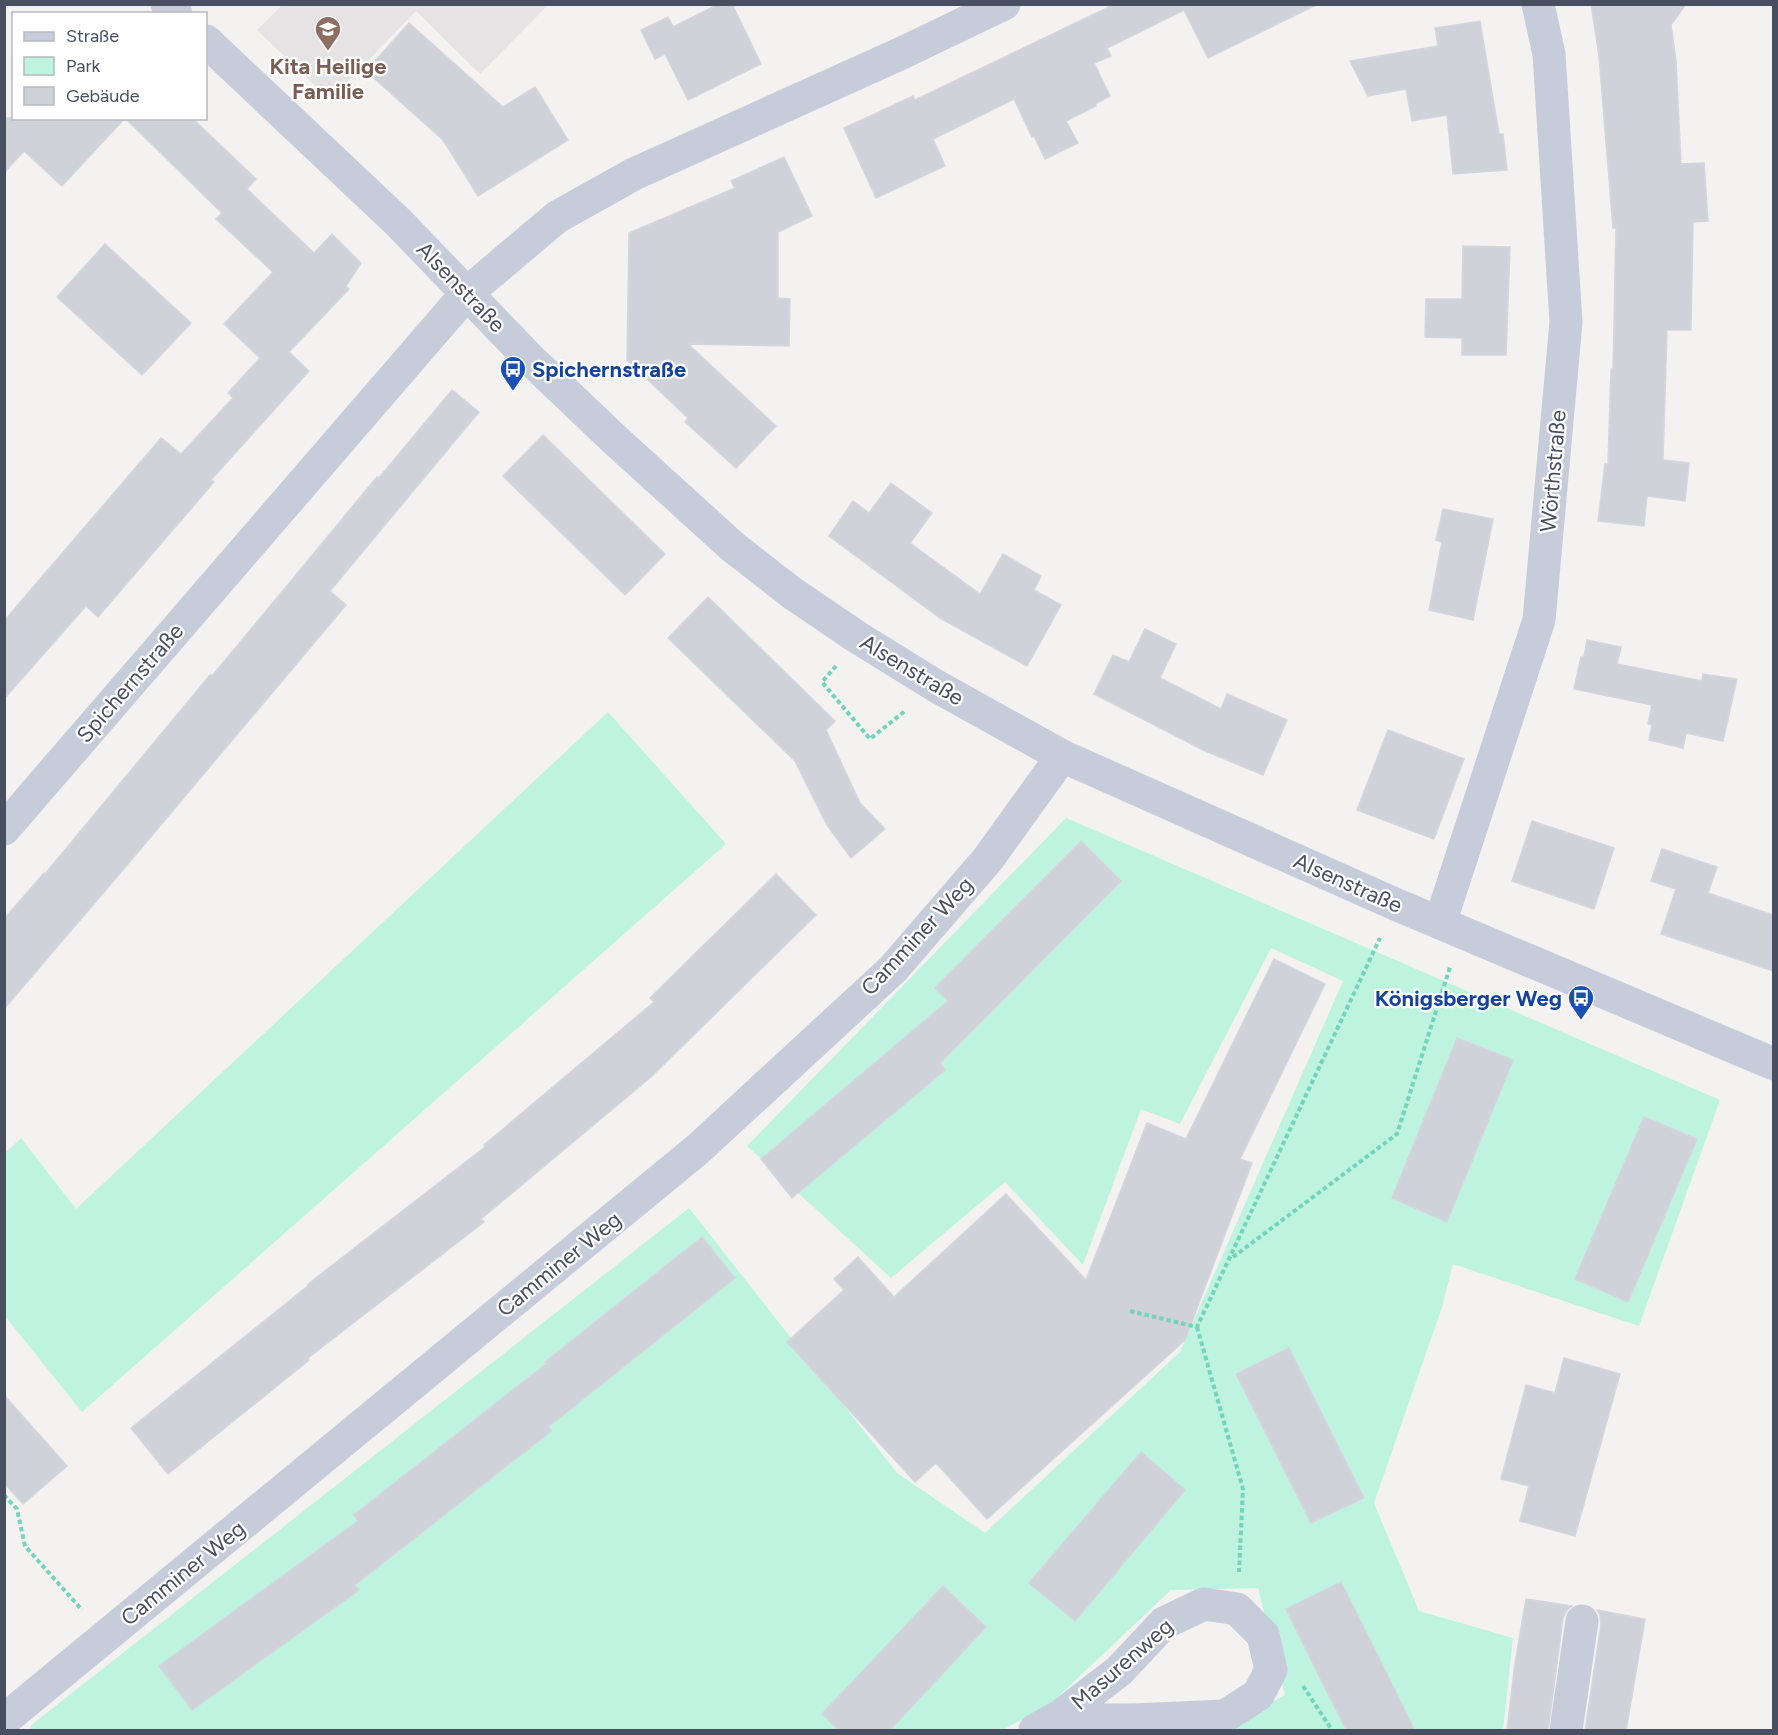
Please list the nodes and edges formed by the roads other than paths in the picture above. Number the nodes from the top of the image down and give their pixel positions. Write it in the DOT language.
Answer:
graph roads {
  1 [pos="1004,4"];
  2 [pos="1538,4"];
  3 [pos="207,42"];
  4 [pos="467,293"];
  5 [pos="1062,756"];
  6 [pos="4,829"];
  7 [pos="1450,928"];
  8 [pos="1773,1064"];
  9 [pos="1582,1621"];
  10 [pos="4,1720"];
  11 [pos="1047,1724"];
  12 [pos="1566,1731"];
  1 -- 4 [label="street, Spichernstraße"];
  2 -- 7 [label="street, Wörthstraße"];
  3 -- 4 [label="street, Alsenstraße"];
  4 -- 5 [label="street, Alsenstraße"];
  4 -- 6 [label="street, Spichernstraße"];
  5 -- 7 [label="street, Alsenstraße"];
  5 -- 10 [label="street, Camminer Weg"];
  7 -- 8 [label="street, Alsenstraße"];
  9 -- 12 [label="street"];
  11 -- 11 [label="street, Masurenweg"];
}
